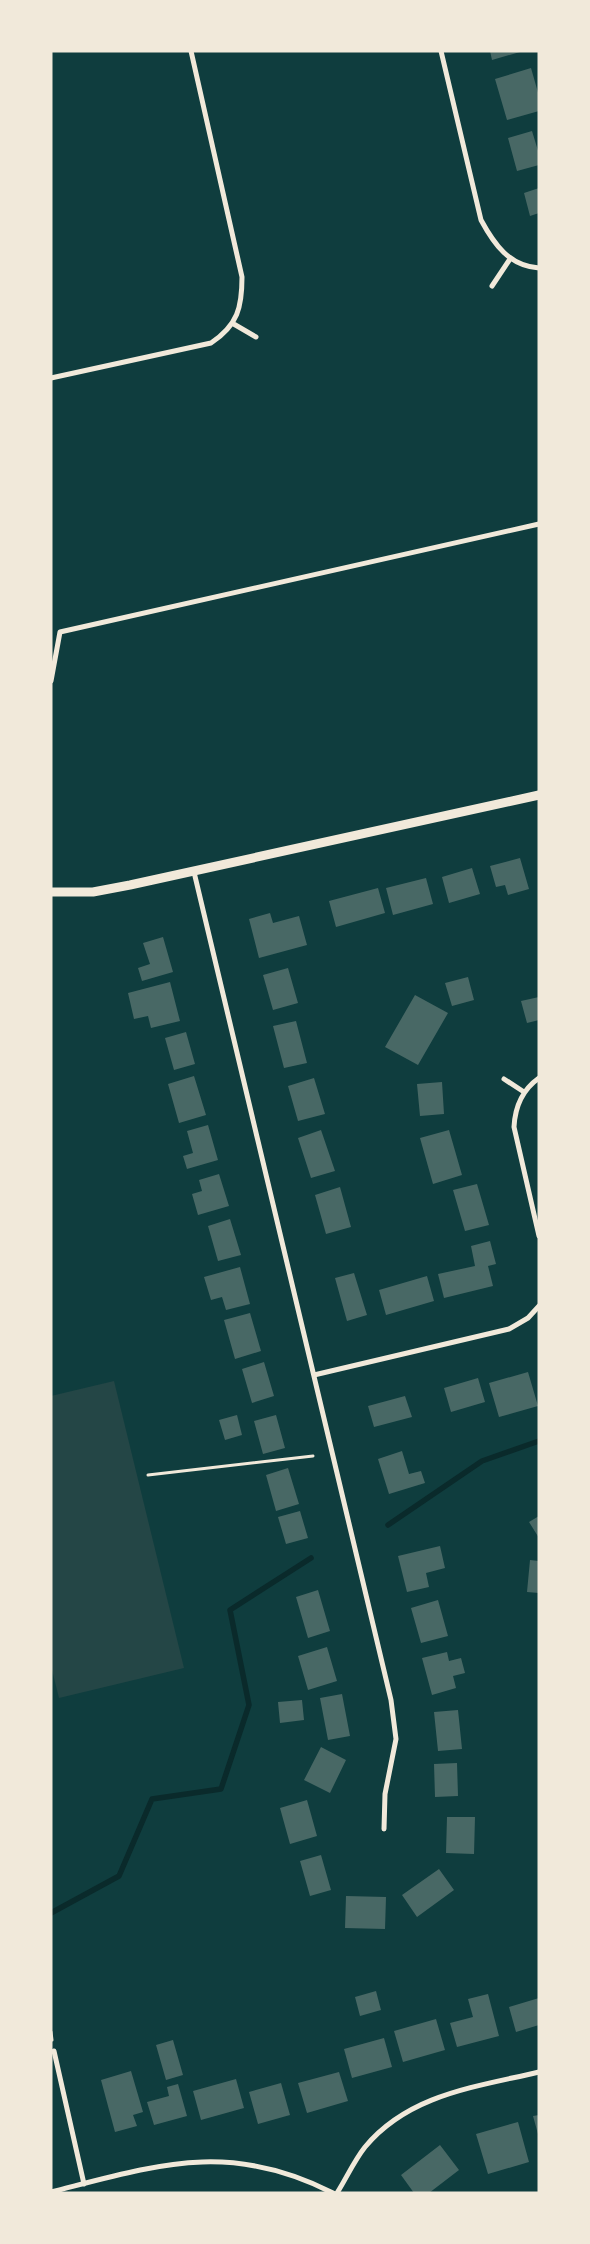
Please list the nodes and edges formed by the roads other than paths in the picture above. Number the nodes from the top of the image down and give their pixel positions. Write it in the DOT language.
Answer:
graph roads {
  1 [pos="191,51"];
  2 [pos="441,51"];
  3 [pos="510,259"];
  4 [pos="539,268"];
  5 [pos="492,286"];
  6 [pos="232,324"];
  7 [pos="256,337"];
  8 [pos="51,378"];
  9 [pos="539,524"];
  10 [pos="51,681"];
  11 [pos="539,795"];
  12 [pos="194,872"];
  13 [pos="51,892"];
  14 [pos="539,1078"];
  15 [pos="504,1079"];
  16 [pos="524,1092"];
  17 [pos="539,1236"];
  18 [pos="539,1306"];
  19 [pos="314,1375"];
  20 [pos="384,1829"];
  21 [pos="54,2051"];
  22 [pos="539,2072"];
  23 [pos="84,2184"];
  24 [pos="51,2192"];
  25 [pos="333,2193"];
  26 [pos="337,2193"];
  1 -- 6 [label="street"];
  2 -- 3 [label="street"];
  3 -- 4 [label="street"];
  3 -- 5 [label="street"];
  6 -- 7 [label="street"];
  6 -- 8 [label="street"];
  9 -- 10 [label="street"];
  11 -- 12 [label="street"];
  12 -- 13 [label="street"];
  12 -- 19 [label="street"];
  14 -- 16 [label="street"];
  15 -- 16 [label="street"];
  16 -- 17 [label="street"];
  18 -- 19 [label="street"];
  19 -- 20 [label="street"];
  21 -- 23 [label="street"];
  22 -- 26 [label="street"];
  23 -- 24 [label="street"];
  23 -- 25 [label="street"];
}
